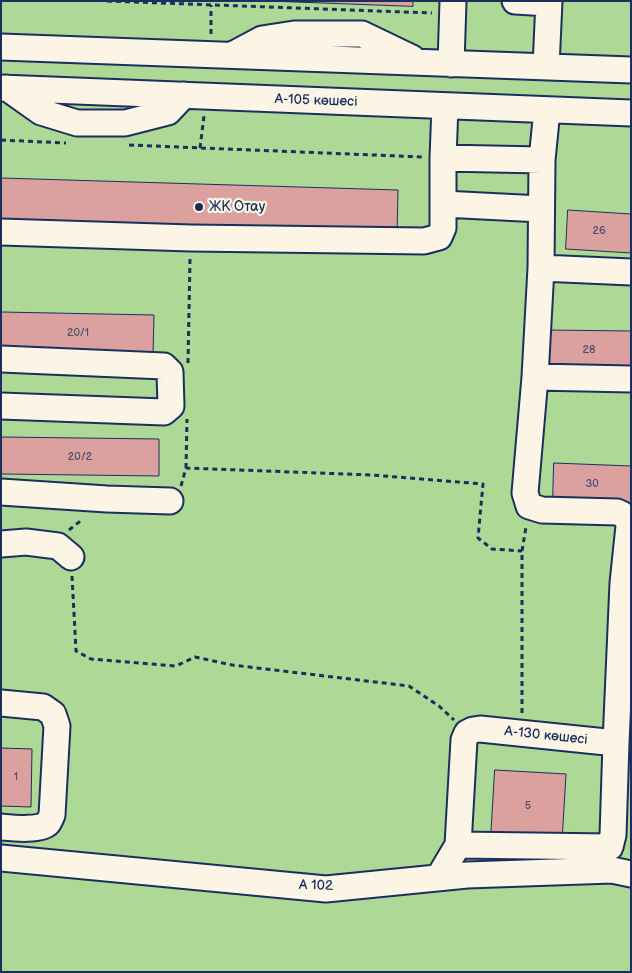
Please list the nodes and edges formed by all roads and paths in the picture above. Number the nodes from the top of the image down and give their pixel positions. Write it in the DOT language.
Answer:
graph roads {
  1 [pos="107,1"];
  2 [pos="514,1"];
  3 [pos="549,2"];
  4 [pos="211,5"];
  5 [pos="452,8"];
  6 [pos="1,47"];
  7 [pos="221,55"];
  8 [pos="451,64"];
  9 [pos="546,67"];
  10 [pos="631,70"];
  11 [pos="4,88"];
  12 [pos="195,96"];
  13 [pos="445,106"];
  14 [pos="547,110"];
  15 [pos="631,114"];
  16 [pos="1,140"];
  17 [pos="71,143"];
  18 [pos="121,145"];
  19 [pos="200,148"];
  20 [pos="444,158"];
  21 [pos="542,160"];
  22 [pos="443,204"];
  23 [pos="541,209"];
  24 [pos="1,232"];
  25 [pos="191,238"];
  26 [pos="541,268"];
  27 [pos="631,272"];
  28 [pos="1,359"];
  29 [pos="188,368"];
  30 [pos="535,377"];
  31 [pos="631,379"];
  32 [pos="1,406"];
  33 [pos="187,418"];
  34 [pos="186,468"];
  35 [pos="1,492"];
  36 [pos="107,499"];
  37 [pos="170,501"];
  38 [pos="529,506"];
  39 [pos="1,544"];
  40 [pos="60,551"];
  41 [pos="522,551"];
  42 [pos="627,583"];
  43 [pos="1,704"];
  44 [pos="624,707"];
  45 [pos="467,733"];
  46 [pos="522,734"];
  47 [pos="621,738"];
  48 [pos="1,827"];
  49 [pos="458,845"];
  50 [pos="621,848"];
  51 [pos="1,858"];
  52 [pos="631,874"];
  53 [pos="439,877"];
  1 -- 4 [label="path"];
  2 -- 3 [label="street"];
  3 -- 9 [label="street"];
  4 -- 5 [label="path"];
  4 -- 7 [label="path"];
  5 -- 8 [label="street"];
  6 -- 7 [label="street"];
  7 -- 8 [label="street"];
  8 -- 9 [label="street"];
  9 -- 10 [label="street"];
  11 -- 12 [label="street, А-105 көшесі"];
  12 -- 13 [label="street, А-105 көшесі"];
  12 -- 19 [label="path"];
  13 -- 14 [label="street, А-105 көшесі"];
  13 -- 20 [label="street"];
  14 -- 15 [label="street, А-105 көшесі"];
  14 -- 21 [label="street"];
  16 -- 17 [label="path"];
  18 -- 19 [label="path"];
  19 -- 20 [label="path"];
  20 -- 21 [label="street"];
  20 -- 22 [label="street"];
  21 -- 23 [label="street"];
  22 -- 23 [label="street"];
  22 -- 25 [label="street"];
  23 -- 26 [label="street"];
  24 -- 25 [label="street"];
  25 -- 29 [label="path"];
  26 -- 27 [label="street"];
  26 -- 30 [label="street"];
  28 -- 32 [label="street"];
  30 -- 31 [label="street"];
  30 -- 38 [label="street"];
  33 -- 34 [label="path"];
  34 -- 37 [label="path"];
  34 -- 41 [label="path"];
  35 -- 36 [label="street"];
  36 -- 37 [label="street"];
  36 -- 40 [label="path"];
  38 -- 41 [label="path"];
  38 -- 42 [label="street"];
  39 -- 40 [label="street"];
  40 -- 45 [label="path"];
  41 -- 46 [label="path"];
  42 -- 44 [label="street"];
  43 -- 48 [label="street"];
  44 -- 47 [label="street"];
  45 -- 46 [label="street, А-130 көшесі"];
  45 -- 49 [label="street"];
  46 -- 47 [label="street, А-130 көшесі"];
  47 -- 50 [label="street"];
  49 -- 50 [label="street"];
  49 -- 53 [label="street"];
  51 -- 53 [label="street, А 102"];
  52 -- 53 [label="street, А 102"];
}
